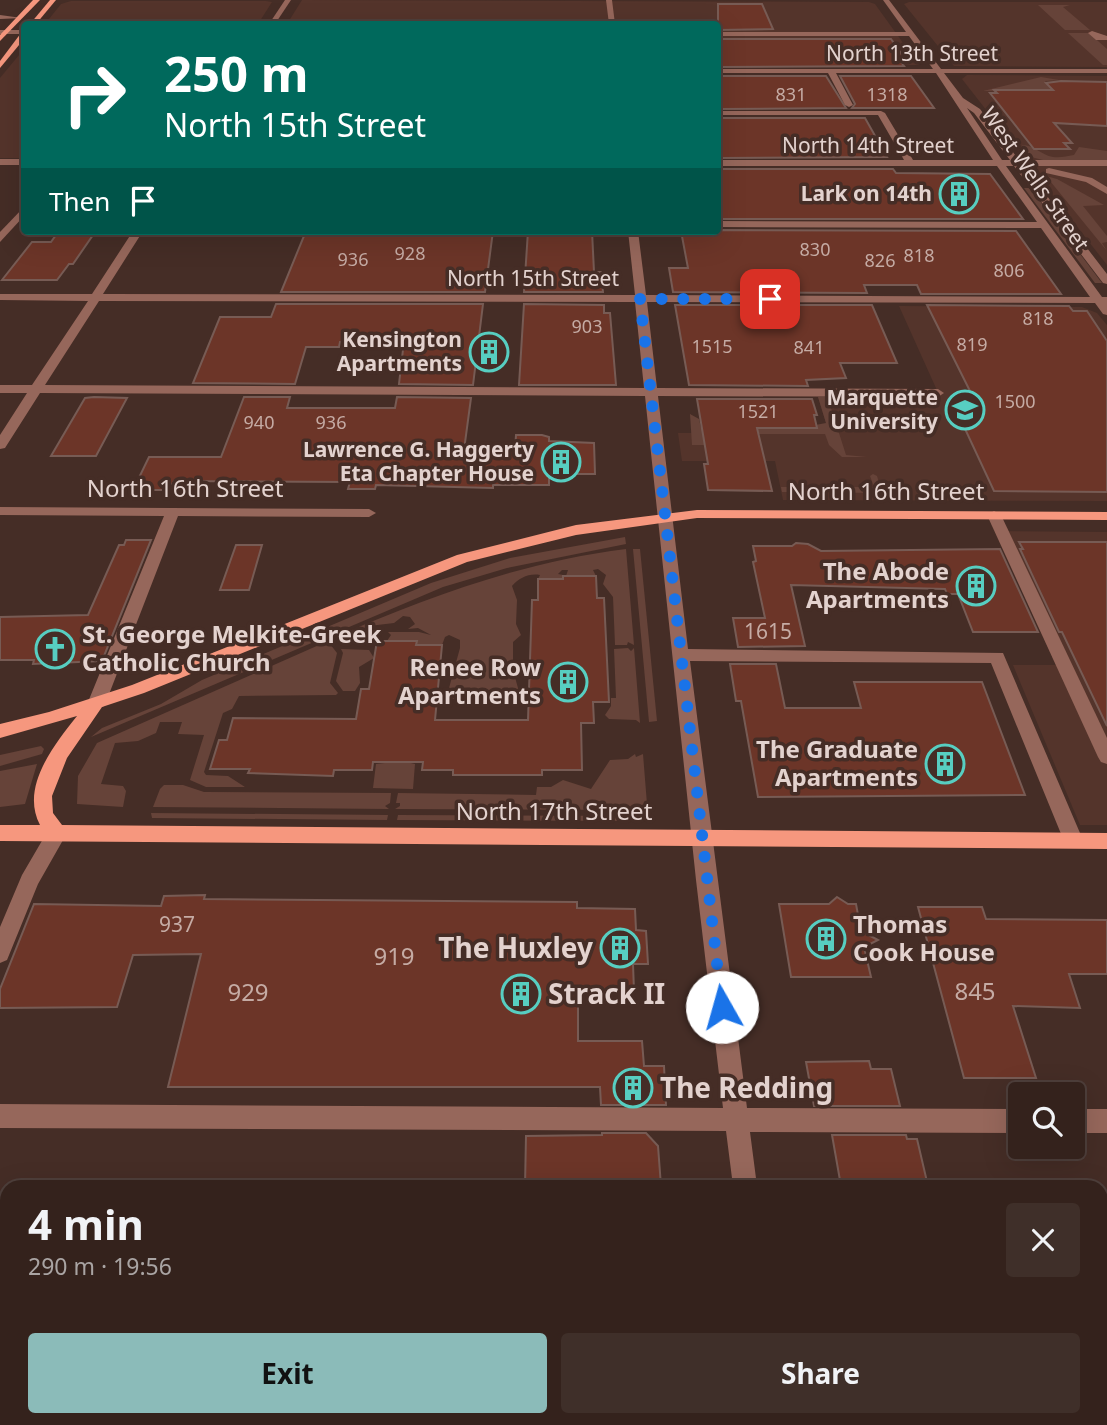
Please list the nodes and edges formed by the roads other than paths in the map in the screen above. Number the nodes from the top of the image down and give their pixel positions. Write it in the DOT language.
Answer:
graph roads {
  1 [pos="37,0"];
  2 [pos="53,0"];
  3 [pos="288,0"];
  4 [pos="609,0"];
  5 [pos="886,0"];
  6 [pos="0,17"];
  7 [pos="19,18"];
  8 [pos="36,21"];
  9 [pos="274,21"];
  10 [pos="612,21"];
  11 [pos="3,32"];
  12 [pos="1107,33"];
  13 [pos="21,34"];
  14 [pos="721,34"];
  15 [pos="912,34"];
  16 [pos="21,38"];
  17 [pos="1107,38"];
  18 [pos="0,39"];
  19 [pos="0,66"];
  20 [pos="721,71"];
  21 [pos="831,71"];
  22 [pos="939,71"];
  23 [pos="1107,72"];
  24 [pos="960,100"];
  25 [pos="849,105"];
  26 [pos="721,113"];
  27 [pos="0,162"];
  28 [pos="21,162"];
  29 [pos="721,163"];
  30 [pos="999,163"];
  31 [pos="1018,163"];
  32 [pos="1107,163"];
  33 [pos="911,164"];
  34 [pos="1107,191"];
  35 [pos="21,214"];
  36 [pos="0,222"];
  37 [pos="15,222"];
  38 [pos="721,224"];
  39 [pos="1044,225"];
  40 [pos="135,235"];
  41 [pos="634,235"];
  42 [pos="0,239"];
  43 [pos="1107,281"];
  44 [pos="0,297"];
  45 [pos="96,297"];
  46 [pos="640,299"];
  47 [pos="1102,300"];
  48 [pos="1107,312"];
  49 [pos="0,389"];
  50 [pos="35,390"];
  51 [pos="650,393"];
  52 [pos="938,393"];
  53 [pos="0,411"];
  54 [pos="22,411"];
  55 [pos="0,445"];
  56 [pos="0,511"];
  57 [pos="173,512"];
  58 [pos="369,513"];
  59 [pos="994,515"];
  60 [pos="1107,516"];
  61 [pos="664,517"];
  62 [pos="681,655"];
  63 [pos="97,702"];
  64 [pos="0,732"];
  65 [pos="1107,757"];
  66 [pos="0,833"];
  67 [pos="57,833"];
  68 [pos="702,838"];
  69 [pos="1073,840"];
  70 [pos="1107,841"];
  71 [pos="0,953"];
  72 [pos="0,1116"];
  73 [pos="737,1121"];
  74 [pos="1008,1121"];
  75 [pos="1085,1121"];
  76 [pos="1107,1122"];
  77 [pos="744,1180"];
  1 -- 7 [label="main road"];
  2 -- 8 [label="main road"];
  3 -- 9 [label="street"];
  4 -- 10 [label="street"];
  5 -- 15 [label="street, West Wells Street"];
  6 -- 7 [label="street"];
  7 -- 11 [label="main road"];
  11 -- 13 [label="street"];
  11 -- 18 [label="main road"];
  12 -- 17 [label="street"];
  14 -- 15 [label="street"];
  15 -- 22 [label="street, West Wells Street"];
  16 -- 19 [label="main road"];
  20 -- 21 [label="street, North 13th Street"];
  21 -- 22 [label="street, North 13th Street"];
  21 -- 25 [label="street"];
  22 -- 23 [label="street, North 13th Street"];
  22 -- 24 [label="street, West Wells Street"];
  24 -- 30 [label="street, West Wells Street"];
  24 -- 31 [label="street, West Wells Street"];
  26 -- 33 [label="street"];
  27 -- 28 [label="street"];
  29 -- 33 [label="street, North 14th Street"];
  30 -- 31 [label="street, North 14th Street"];
  30 -- 33 [label="street, North 14th Street"];
  30 -- 39 [label="street, West Wells Street"];
  31 -- 32 [label="street"];
  31 -- 34 [label="street"];
  31 -- 43 [label="street, West Wells Street"];
  35 -- 37 [label="street"];
  36 -- 37 [label="street"];
  37 -- 42 [label="street"];
  38 -- 39 [label="street"];
  39 -- 47 [label="street, West Wells Street"];
  40 -- 45 [label="street"];
  41 -- 46 [label="street"];
  44 -- 45 [label="street, North 15th Street"];
  45 -- 46 [label="street, North 15th Street"];
  45 -- 50 [label="street"];
  46 -- 47 [label="street, North 15th Street"];
  46 -- 51 [label="street"];
  47 -- 48 [label="street, West Wells Street"];
  49 -- 50 [label="street"];
  50 -- 51 [label="street"];
  50 -- 54 [label="street"];
  51 -- 52 [label="street"];
  51 -- 61 [label="street"];
  53 -- 54 [label="street"];
  54 -- 55 [label="street"];
  56 -- 57 [label="street, North 16th Street"];
  57 -- 58 [label="street, North 16th Street"];
  57 -- 63 [label="street"];
  59 -- 60 [label="main road, North 16th Street"];
  59 -- 61 [label="main road, North 16th Street"];
  59 -- 65 [label="street"];
  61 -- 62 [label="street"];
  61 -- 63 [label="main road, North 16th Street"];
  62 -- 68 [label="street"];
  62 -- 69 [label="street"];
  63 -- 64 [label="main road, North 16th Street"];
  63 -- 67 [label="main road"];
  66 -- 67 [label="main road, North 17th Street"];
  67 -- 68 [label="main road, North 17th Street"];
  67 -- 71 [label="street"];
  68 -- 69 [label="main road, North 17th Street"];
  68 -- 73 [label="street"];
  69 -- 70 [label="main road, North 17th Street"];
  72 -- 73 [label="street"];
  73 -- 74 [label="street"];
  73 -- 77 [label="street"];
  75 -- 76 [label="street"];
}
